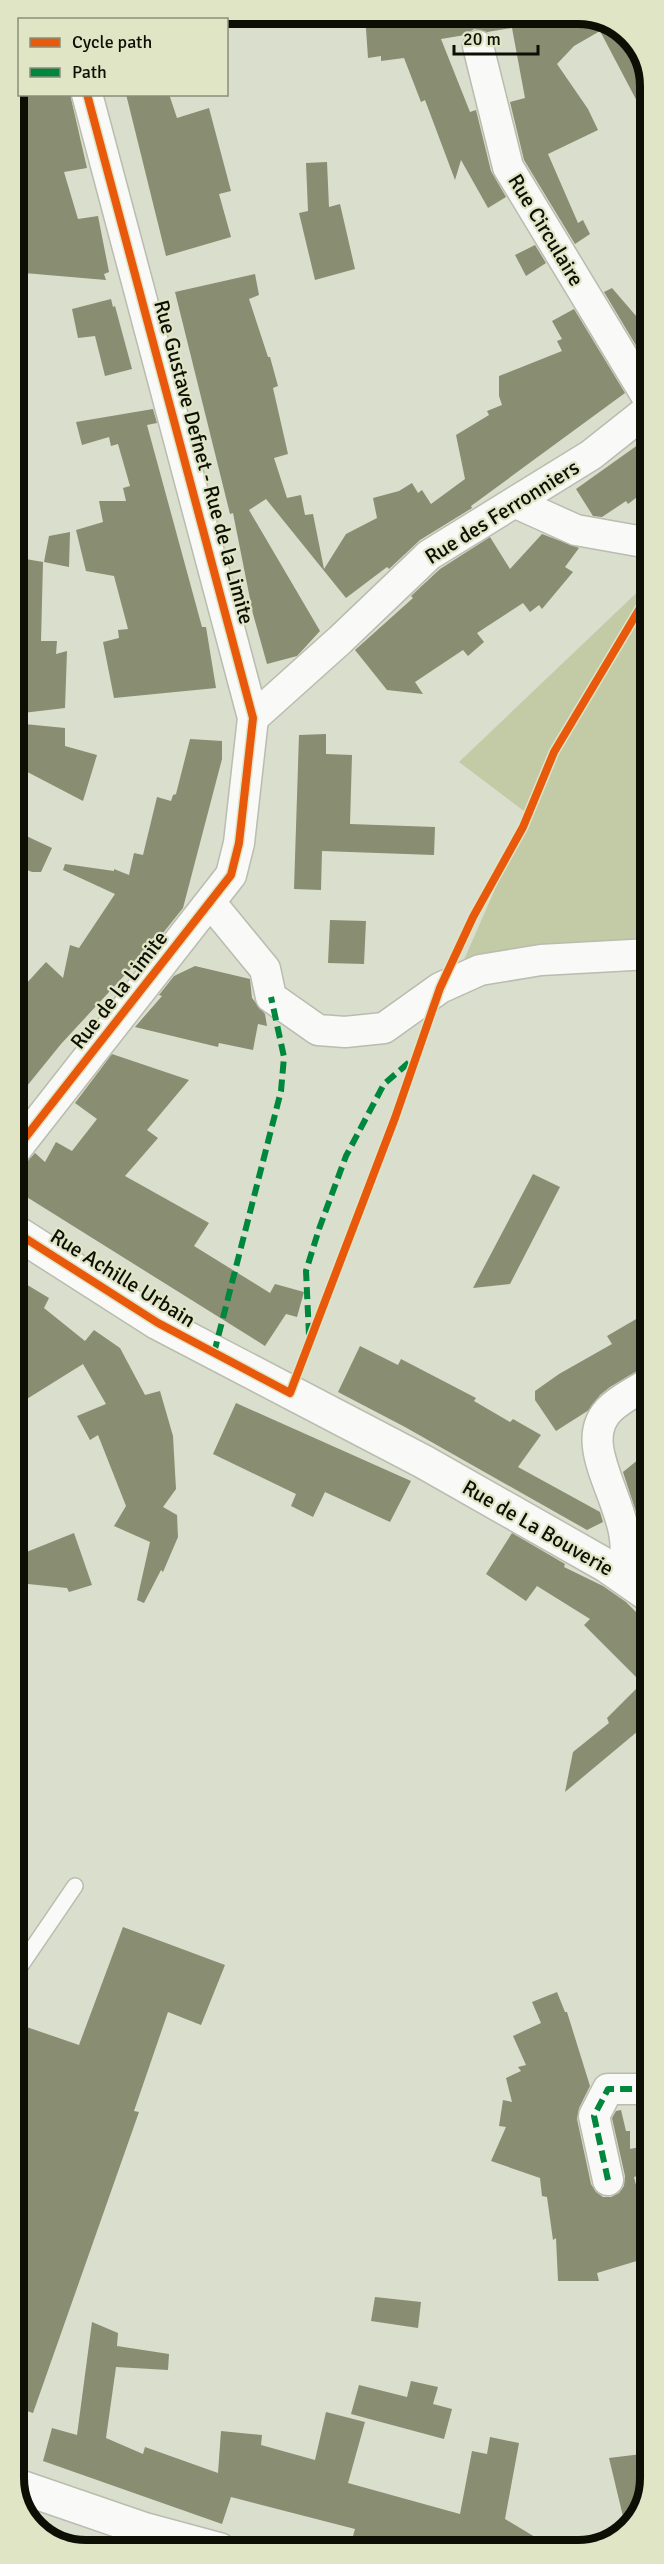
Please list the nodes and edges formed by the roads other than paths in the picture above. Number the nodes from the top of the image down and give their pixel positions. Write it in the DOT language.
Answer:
graph roads {
  1 [pos="478,46"];
  2 [pos="88,96"];
  3 [pos="640,385"];
  4 [pos="640,416"];
  5 [pos="516,503"];
  6 [pos="640,541"];
  7 [pos="253,718"];
  8 [pos="239,843"];
  9 [pos="210,902"];
  10 [pos="640,955"];
  11 [pos="24,1139"];
  12 [pos="24,1237"];
  13 [pos="640,1389"];
  14 [pos="424,1462"];
  15 [pos="620,1574"];
  16 [pos="640,1589"];
  17 [pos="75,1886"];
  18 [pos="24,1961"];
  19 [pos="640,2089"];
  20 [pos="608,2180"];
  21 [pos="25,2488"];
  22 [pos="183,2540"];
  1 -- 3 [label="street, Rue Circulaire"];
  2 -- 7 [label="street, Rue Gustave Defnet - Rue de la Limite"];
  4 -- 5 [label="street, Rue des Ferronniers"];
  5 -- 6 [label="street"];
  5 -- 7 [label="street, Rue des Ferronniers"];
  7 -- 8 [label="street, Rue Gustave Defnet - Rue de la Limite"];
  8 -- 9 [label="street, Rue de la Limite"];
  9 -- 10 [label="street"];
  9 -- 11 [label="street, Rue de la Limite"];
  12 -- 14 [label="street, Rue Achille Urbain"];
  13 -- 15 [label="street"];
  14 -- 15 [label="street, Rue de La Bouverie"];
  15 -- 16 [label="street, Rue de La Bouverie"];
  17 -- 18 [label="lane"];
  19 -- 20 [label="street"];
  21 -- 22 [label="street"];
}
